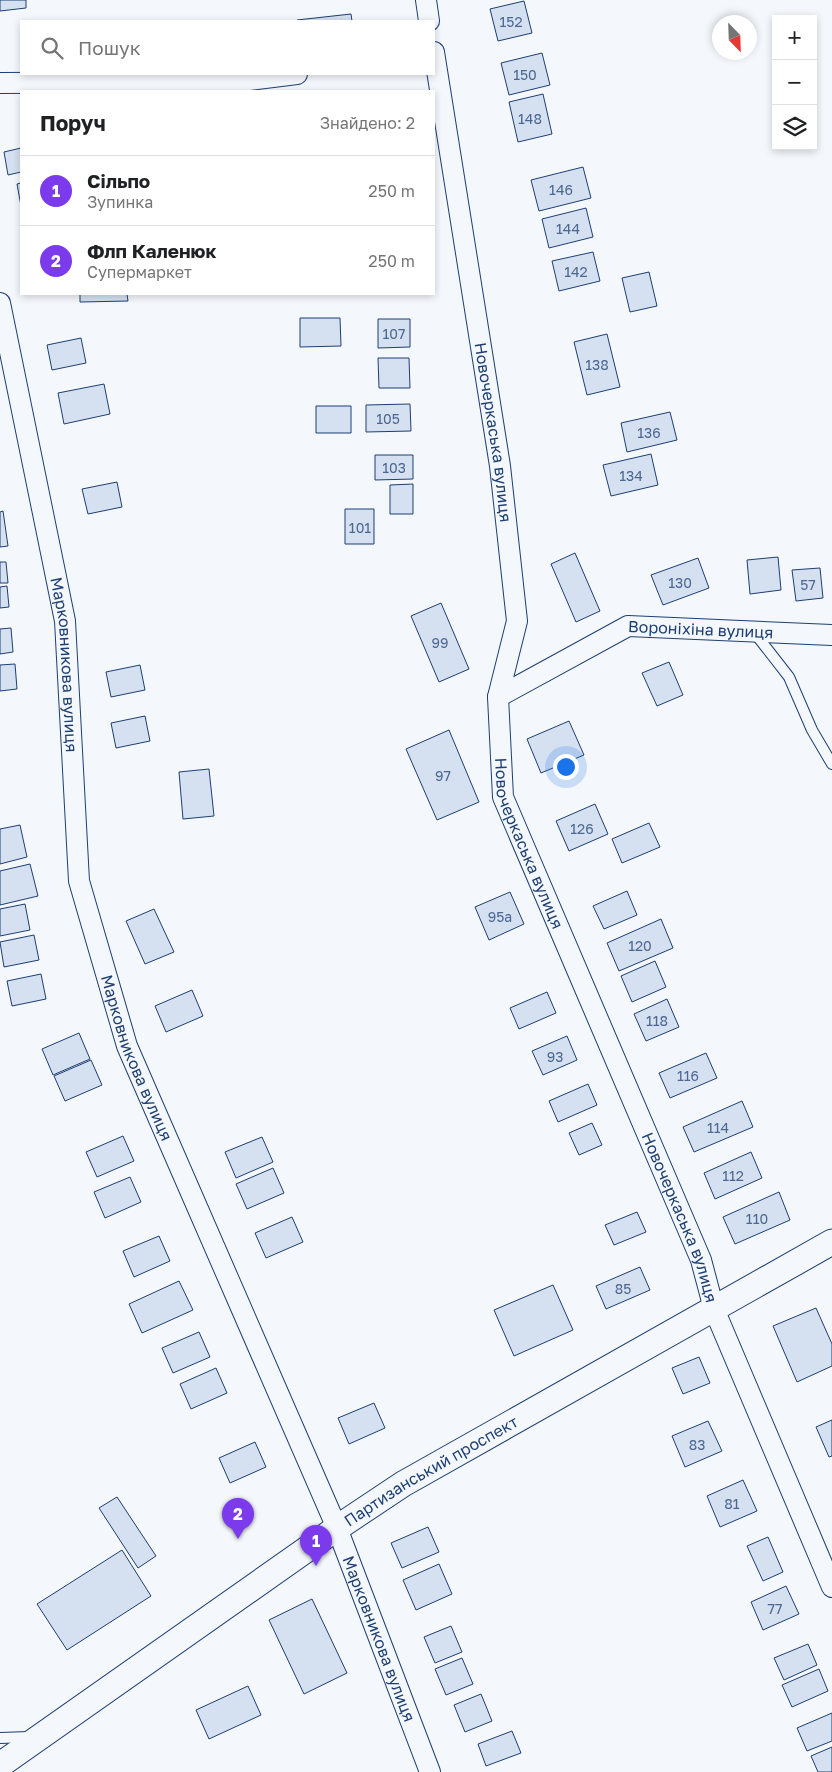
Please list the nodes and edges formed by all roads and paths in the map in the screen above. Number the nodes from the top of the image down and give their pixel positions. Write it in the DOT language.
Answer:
graph roads {
  1 [pos="426,0"];
  2 [pos="429,20"];
  3 [pos="435,60"];
  4 [pos="289,75"];
  5 [pos="0,83"];
  6 [pos="0,303"];
  7 [pos="754,632"];
  8 [pos="832,635"];
  9 [pos="498,697"];
  10 [pos="832,764"];
  11 [pos="832,1242"];
  12 [pos="714,1310"];
  13 [pos="337,1528"];
  14 [pos="832,1587"];
  15 [pos="42,1737"];
  16 [pos="0,1738"];
  17 [pos="0,1765"];
  18 [pos="430,1772"];
  1 -- 2 [label="street"];
  3 -- 9 [label="street, Новочеркаська вулиця"];
  4 -- 5 [label="street"];
  6 -- 13 [label="street, Марковникова вулиця"];
  7 -- 8 [label="street, Вороніхіна вулиця"];
  7 -- 9 [label="street, Вороніхіна вулиця"];
  7 -- 10 [label="lane"];
  9 -- 12 [label="street, Новочеркаська вулиця"];
  11 -- 12 [label="street, Партизанський проспект"];
  12 -- 13 [label="street, Партизанський проспект"];
  12 -- 14 [label="street, Новочеркаська вулиця"];
  13 -- 15 [label="street, Партизанський проспект"];
  13 -- 18 [label="street, Марковникова вулиця"];
  15 -- 16 [label="lane"];
  15 -- 17 [label="street, Партизанський проспект"];
}
